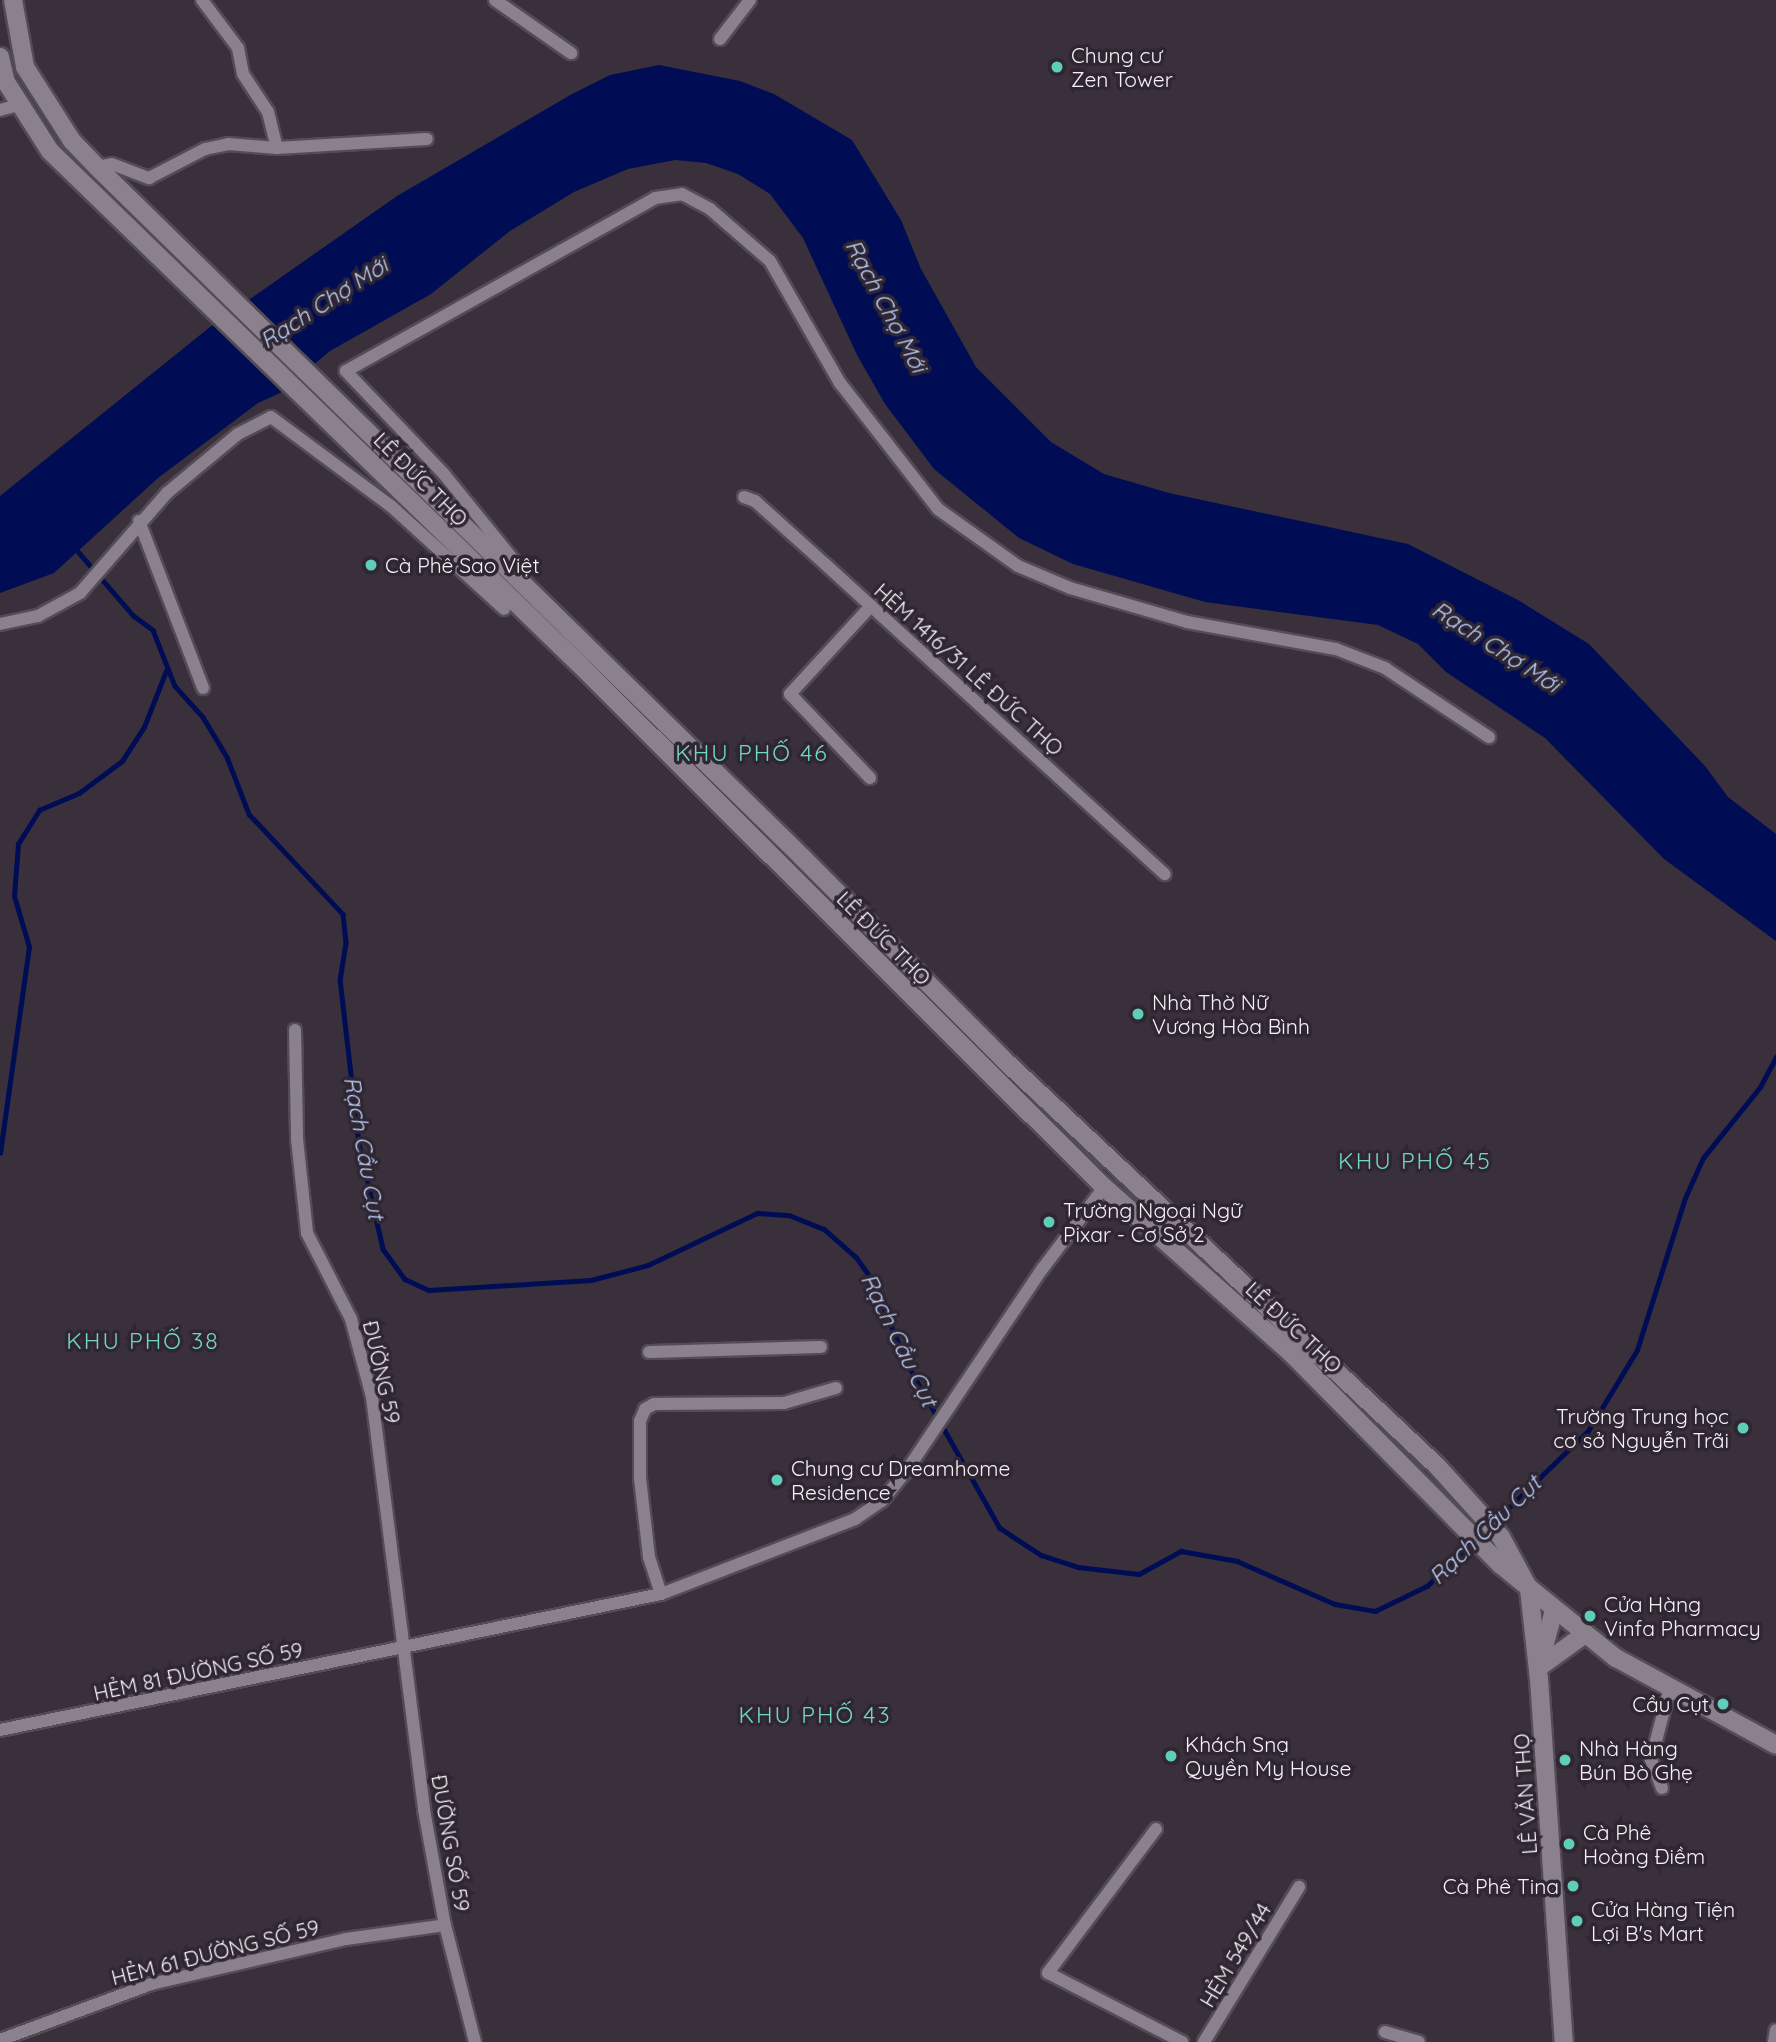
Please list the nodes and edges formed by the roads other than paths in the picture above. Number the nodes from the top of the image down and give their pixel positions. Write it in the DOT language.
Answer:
graph roads {
  1 [pos="13,0"];
  2 [pos="202,0"];
  3 [pos="495,0"];
  4 [pos="750,0"];
  5 [pos="720,39"];
  6 [pos="571,53"];
  7 [pos="0,57"];
  8 [pos="41,98"];
  9 [pos="19,105"];
  10 [pos="0,110"];
  11 [pos="427,139"];
  12 [pos="277,148"];
  13 [pos="97,167"];
  14 [pos="197,281"];
  15 [pos="744,497"];
  16 [pos="139,522"];
  17 [pos="522,583"];
  18 [pos="871,606"];
  19 [pos="504,609"];
  20 [pos="0,624"];
  21 [pos="203,688"];
  22 [pos="1489,737"];
  23 [pos="870,778"];
  24 [pos="1165,874"];
  25 [pos="831,886"];
  26 [pos="817,902"];
  27 [pos="295,1030"];
  28 [pos="1104,1187"];
  29 [pos="821,1348"];
  30 [pos="649,1352"];
  31 [pos="836,1388"];
  32 [pos="1528,1588"];
  33 [pos="661,1594"];
  34 [pos="1554,1610"];
  35 [pos="1585,1634"];
  36 [pos="403,1648"];
  37 [pos="1538,1668"];
  38 [pos="1670,1687"];
  39 [pos="0,1730"];
  40 [pos="1776,1745"];
  41 [pos="1662,1788"];
  42 [pos="1156,1829"];
  43 [pos="1298,1887"];
  44 [pos="445,1925"];
  45 [pos="1776,2030"];
  46 [pos="1385,2032"];
  47 [pos="0,2040"];
  48 [pos="475,2042"];
  49 [pos="1182,2042"];
  50 [pos="1204,2042"];
  51 [pos="1419,2042"];
  52 [pos="1564,2042"];
  53 [pos="1774,2042"];
  1 -- 8 [label="main road"];
  2 -- 12 [label="street"];
  3 -- 6 [label="street"];
  4 -- 5 [label="street"];
  7 -- 9 [label="main road"];
  8 -- 9 [label="main road"];
  8 -- 13 [label="main road"];
  9 -- 10 [label="street"];
  9 -- 14 [label="main road"];
  11 -- 12 [label="street"];
  12 -- 13 [label="street"];
  13 -- 14 [label="main road"];
  14 -- 17 [label="main road, LÊ ĐỨC THỌ"];
  14 -- 26 [label="main road, LÊ ĐỨC THỌ"];
  15 -- 18 [label="street, HẺM 1416/31 LÊ ĐỨC THỌ"];
  16 -- 19 [label="street, LÊ ĐỨC THỌ"];
  16 -- 20 [label="street"];
  16 -- 21 [label="street"];
  17 -- 22 [label="street, LÊ ĐỨC THỌ"];
  17 -- 25 [label="main road, LÊ ĐỨC THỌ"];
  18 -- 23 [label="street"];
  18 -- 24 [label="street, HẺM 1416/31 LÊ ĐỨC THỌ"];
  25 -- 26 [label="main road"];
  25 -- 32 [label="main road, LÊ ĐỨC THỌ"];
  26 -- 28 [label="main road, LÊ ĐỨC THỌ"];
  27 -- 36 [label="street, ĐƯỜNG 59"];
  28 -- 32 [label="main road, LÊ ĐỨC THỌ"];
  28 -- 33 [label="street, HẺM 81 ĐƯỜNG SỐ 59"];
  29 -- 30 [label="street"];
  31 -- 33 [label="street"];
  32 -- 34 [label="main road"];
  32 -- 37 [label="main road, LÊ VĂN THỌ"];
  33 -- 36 [label="street, HẺM 81 ĐƯỜNG SỐ 59"];
  34 -- 35 [label="main road"];
  34 -- 37 [label="main road"];
  35 -- 37 [label="main road"];
  35 -- 38 [label="main road"];
  36 -- 39 [label="street, HẺM 81 ĐƯỜNG SỐ 59"];
  36 -- 44 [label="street, ĐƯỜNG SỐ 59"];
  37 -- 52 [label="main road, LÊ VĂN THỌ"];
  38 -- 40 [label="main road"];
  38 -- 41 [label="street"];
  42 -- 49 [label="street"];
  43 -- 50 [label="street, HẺM 549/44"];
  44 -- 47 [label="street, HẺM 61 ĐƯỜNG SỐ 59"];
  44 -- 48 [label="street, ĐƯỜNG SỐ 59"];
  45 -- 53 [label="street"];
  46 -- 51 [label="street"];
}
